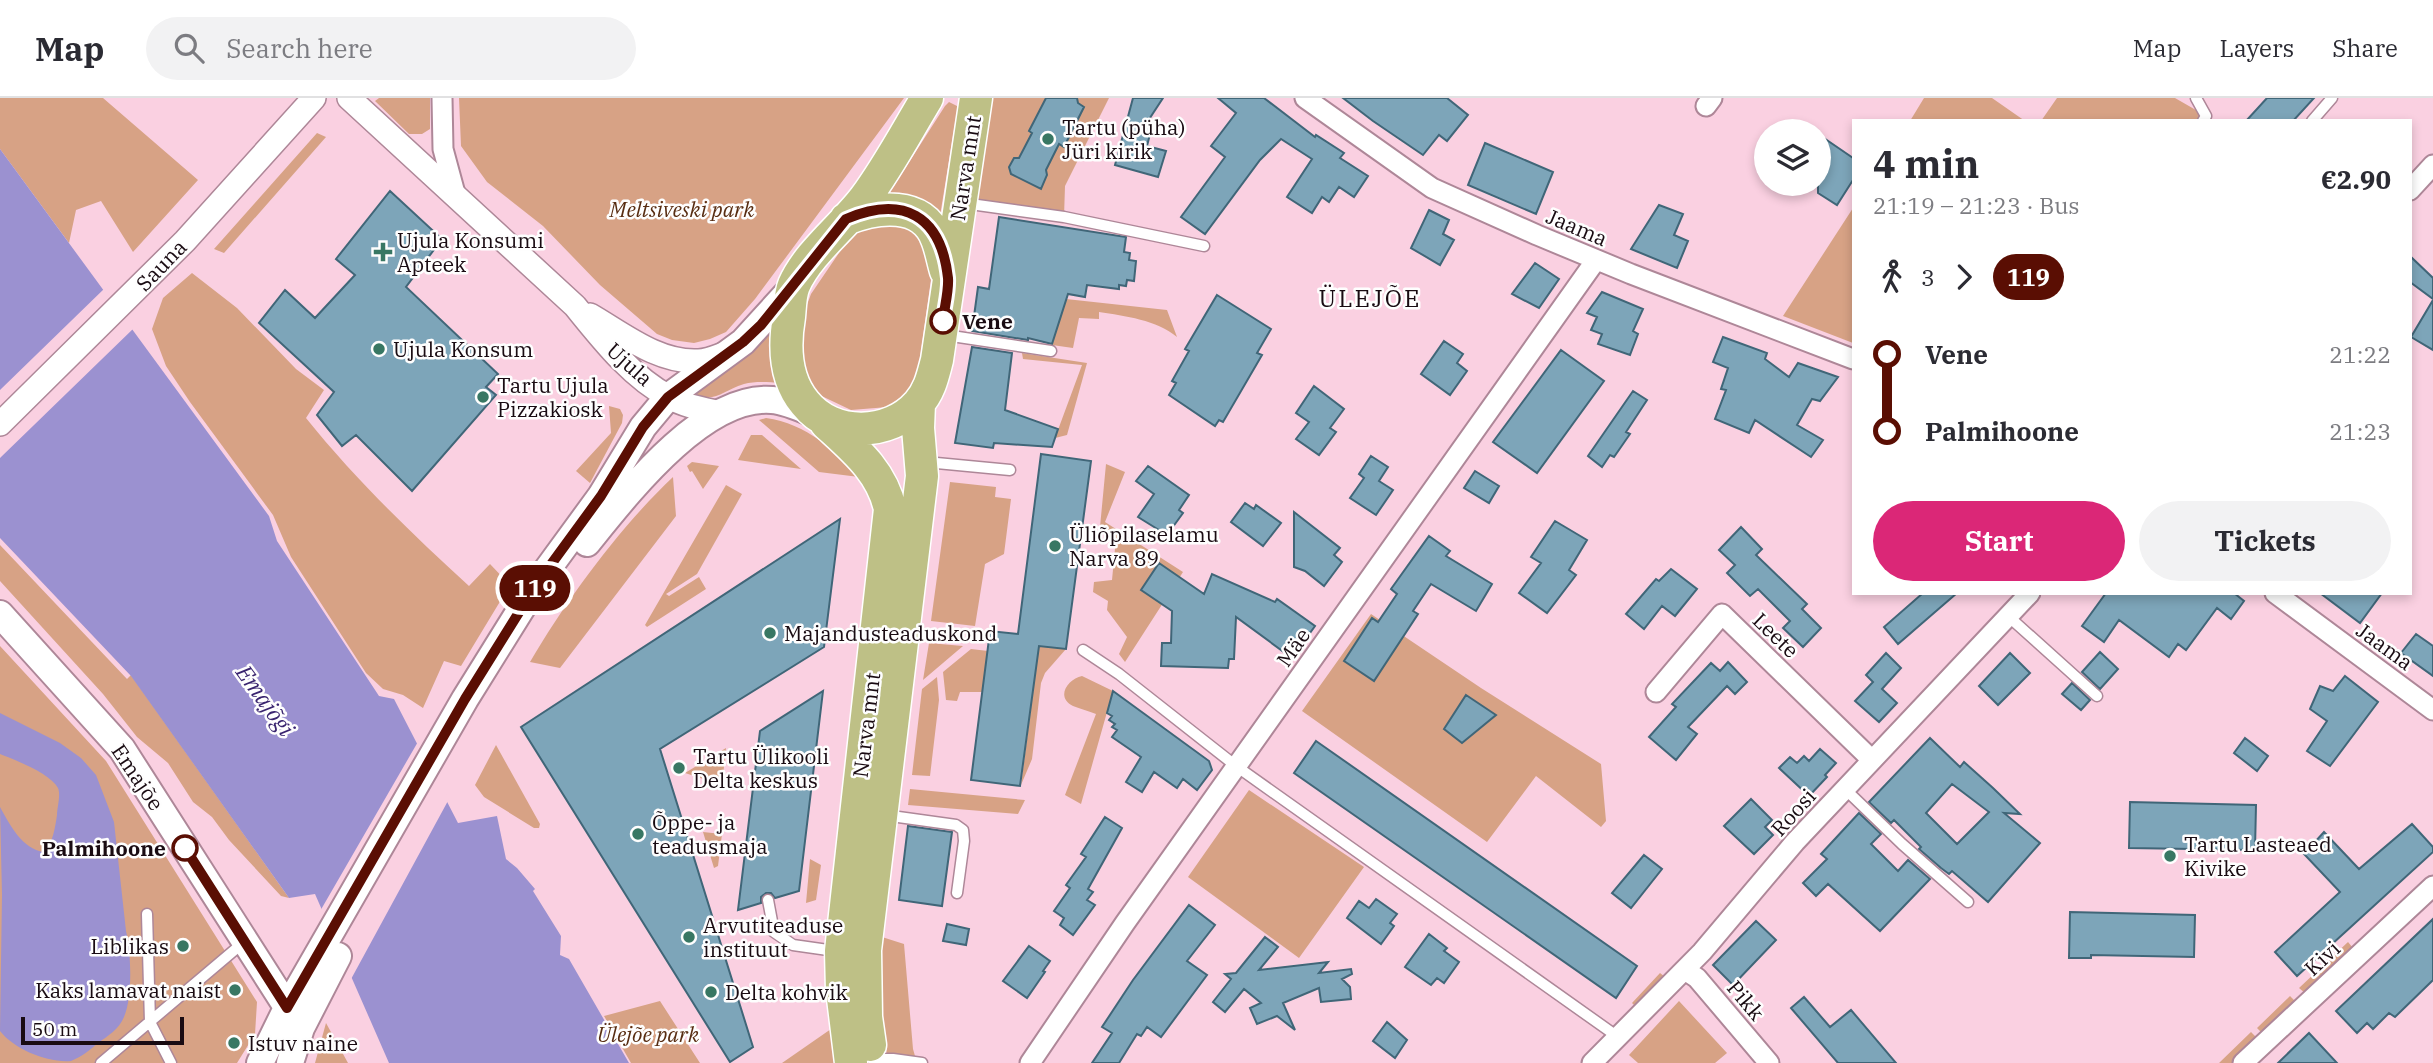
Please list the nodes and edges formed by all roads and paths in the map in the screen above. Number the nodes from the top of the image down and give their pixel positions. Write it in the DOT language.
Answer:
graph roads {
  1 [pos="314,98"];
  2 [pos="349,98"];
  3 [pos="442,98"];
  4 [pos="927,98"];
  5 [pos="976,98"];
  6 [pos="1305,98"];
  7 [pos="2196,98"];
  8 [pos="2332,98"];
  9 [pos="2204,119"];
  10 [pos="2314,119"];
  11 [pos="2433,165"];
  12 [pos="2412,188"];
  13 [pos="456,197"];
  14 [pos="960,202"];
  15 [pos="846,219"];
  16 [pos="1204,246"];
  17 [pos="1596,260"];
  18 [pos="948,280"];
  19 [pos="794,286"];
  20 [pos="575,306"];
  21 [pos="941,334"];
  22 [pos="1051,351"];
  23 [pos="725,354"];
  24 [pos="1852,359"];
  25 [pos="668,397"];
  26 [pos="919,403"];
  27 [pos="721,413"];
  28 [pos="817,415"];
  29 [pos="0,424"];
  30 [pos="920,462"];
  31 [pos="1010,470"];
  32 [pos="2028,595"];
  33 [pos="2278,595"];
  34 [pos="0,614"];
  35 [pos="2008,616"];
  36 [pos="1083,650"];
  37 [pos="1656,692"];
  38 [pos="2097,696"];
  39 [pos="470,708"];
  40 [pos="2433,709"];
  41 [pos="1872,760"];
  42 [pos="1236,766"];
  43 [pos="1846,789"];
  44 [pos="869,813"];
  45 [pos="2433,886"];
  46 [pos="957,893"];
  47 [pos="768,900"];
  48 [pos="1968,902"];
  49 [pos="147,914"];
  50 [pos="245,942"];
  51 [pos="853,951"];
  52 [pos="1685,970"];
  53 [pos="294,1018"];
  54 [pos="150,1022"];
  55 [pos="1618,1037"];
  56 [pos="865,1062"];
  57 [pos="102,1063"];
  58 [pos="171,1063"];
  59 [pos="260,1063"];
  60 [pos="269,1063"];
  61 [pos="290,1063"];
  62 [pos="922,1063"];
  63 [pos="1030,1063"];
  64 [pos="1592,1063"];
  65 [pos="1769,1063"];
  66 [pos="2243,1063"];
  1 -- 29 [label="street, Sauna"];
  2 -- 13 [label="street, Ujula"];
  3 -- 13 [label="street"];
  4 -- 15 [label="highway"];
  5 -- 14 [label="highway, Narva mnt"];
  6 -- 17 [label="street, Jaama"];
  7 -- 9 [label="lane"];
  8 -- 10 [label="lane"];
  11 -- 12 [label="street"];
  13 -- 20 [label="street, Ujula"];
  14 -- 16 [label="lane"];
  14 -- 18 [label="highway, Narva mnt"];
  15 -- 18 [label="highway"];
  15 -- 19 [label="highway"];
  17 -- 24 [label="street, Jaama"];
  17 -- 42 [label="street, Mäe"];
  18 -- 21 [label="highway"];
  19 -- 23 [label="main road"];
  19 -- 28 [label="highway"];
  20 -- 23 [label="street, Ujula"];
  20 -- 25 [label="street, Ujula"];
  21 -- 22 [label="lane"];
  21 -- 26 [label="highway"];
  23 -- 25 [label="main road"];
  25 -- 27 [label="street, Ujula"];
  25 -- 39 [label="main road"];
  26 -- 28 [label="highway"];
  26 -- 30 [label="highway, Narva mnt"];
  27 -- 28 [label="main road"];
  27 -- 39 [label="main road"];
  28 -- 44 [label="highway, Narva mnt"];
  30 -- 31 [label="lane"];
  30 -- 44 [label="highway, Narva mnt"];
  32 -- 35 [label="street, Roosi"];
  33 -- 40 [label="street, Jaama"];
  34 -- 50 [label="main road, Emajõe"];
  35 -- 38 [label="lane"];
  35 -- 41 [label="street, Roosi"];
  36 -- 42 [label="lane"];
  37 -- 41 [label="street, Leete"];
  39 -- 53 [label="main road"];
  41 -- 43 [label="street, Roosi"];
  42 -- 55 [label="lane"];
  42 -- 63 [label="street, Mäe"];
  43 -- 48 [label="lane"];
  43 -- 52 [label="street, Roosi"];
  44 -- 46 [label="lane"];
  44 -- 51 [label="highway, Narva mnt"];
  45 -- 66 [label="street, Kivi"];
  47 -- 51 [label="lane"];
  49 -- 54 [label="lane"];
  50 -- 53 [label="main road, Emajõe"];
  50 -- 54 [label="lane"];
  51 -- 56 [label="highway, Narva mnt"];
  52 -- 55 [label="street, Roosi"];
  52 -- 65 [label="street, Pikk"];
  53 -- 59 [label="main road"];
  53 -- 60 [label="main road"];
  53 -- 61 [label="main road"];
  54 -- 57 [label="lane"];
  54 -- 58 [label="lane"];
  55 -- 64 [label="street, Roosi"];
  56 -- 62 [label="lane"];
}
